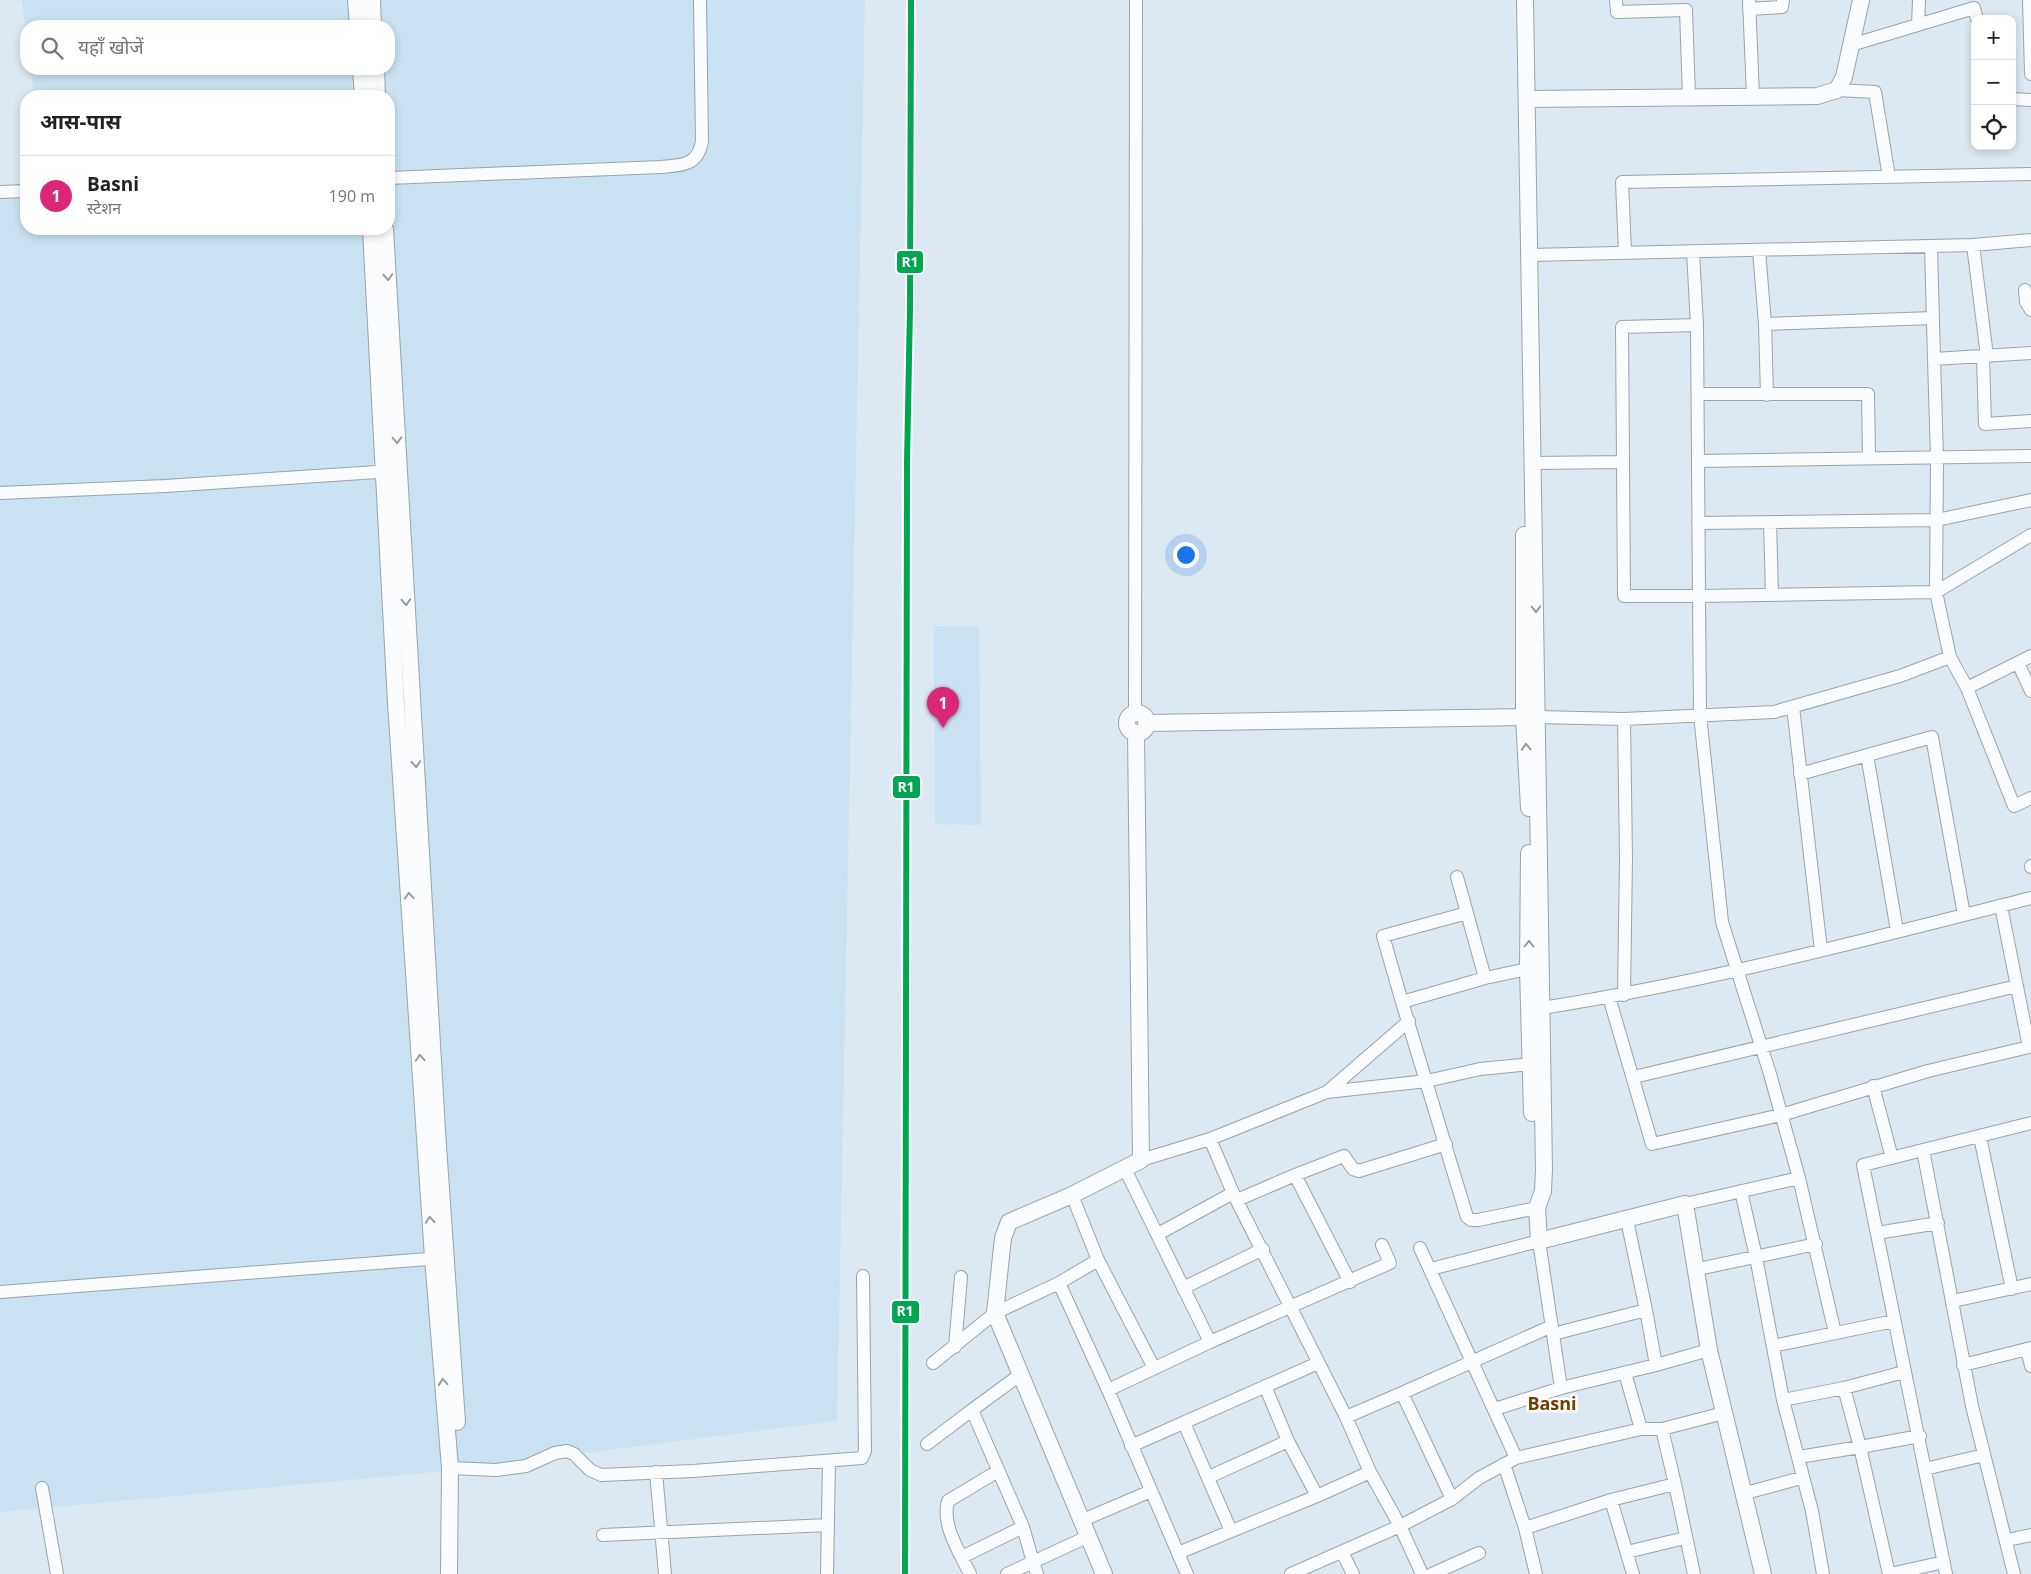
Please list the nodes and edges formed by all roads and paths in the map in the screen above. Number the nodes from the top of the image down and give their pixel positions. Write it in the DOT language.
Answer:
graph roads {
  1 [pos="356,0"];
  2 [pos="372,0"];
  3 [pos="700,0"];
  4 [pos="1136,0"];
  5 [pos="1515,0"];
  6 [pos="1525,0"];
  7 [pos="1616,0"];
  8 [pos="1783,0"];
  9 [pos="1860,0"];
  10 [pos="1919,0"];
  11 [pos="2029,0"];
  12 [pos="1749,4"];
  13 [pos="1686,5"];
  14 [pos="1975,9"];
  15 [pos="358,20"];
  16 [pos="373,20"];
  17 [pos="1918,25"];
  18 [pos="2031,40"];
  19 [pos="1851,45"];
  20 [pos="2031,74"];
  21 [pos="361,75"];
  22 [pos="376,75"];
  23 [pos="363,90"];
  24 [pos="378,90"];
  25 [pos="1837,90"];
  26 [pos="1753,96"];
  27 [pos="1689,97"];
  28 [pos="1527,99"];
  29 [pos="2016,99"];
  30 [pos="2031,100"];
  31 [pos="2031,174"];
  32 [pos="1889,177"];
  33 [pos="395,178"];
  34 [pos="20,191"];
  35 [pos="0,192"];
  36 [pos="372,235"];
  37 [pos="385,235"];
  38 [pos="2031,240"];
  39 [pos="1973,245"];
  40 [pos="1931,246"];
  41 [pos="1759,250"];
  42 [pos="1625,252"];
  43 [pos="1693,252"];
  44 [pos="1530,255"];
  45 [pos="2025,290"];
  46 [pos="2031,310"];
  47 [pos="1933,318"];
  48 [pos="1765,324"];
  49 [pos="1697,325"];
  50 [pos="2031,353"];
  51 [pos="1985,356"];
  52 [pos="1934,359"];
  53 [pos="1698,394"];
  54 [pos="1767,394"];
  55 [pos="2031,421"];
  56 [pos="2031,456"];
  57 [pos="1869,458"];
  58 [pos="1937,459"];
  59 [pos="1698,461"];
  60 [pos="1623,462"];
  61 [pos="1534,463"];
  62 [pos="391,471"];
  63 [pos="0,493"];
  64 [pos="2031,500"];
  65 [pos="1529,502"];
  66 [pos="1937,520"];
  67 [pos="1770,522"];
  68 [pos="1698,523"];
  69 [pos="2031,535"];
  70 [pos="1936,592"];
  71 [pos="1772,594"];
  72 [pos="1699,596"];
  73 [pos="2031,656"];
  74 [pos="1950,657"];
  75 [pos="2018,663"];
  76 [pos="1967,688"];
  77 [pos="2031,691"];
  78 [pos="1792,707"];
  79 [pos="1700,715"];
  80 [pos="1531,717"];
  81 [pos="1624,719"];
  82 [pos="1139,723"];
  83 [pos="1867,755"];
  84 [pos="1800,774"];
  85 [pos="2031,798"];
  86 [pos="1458,877"];
  87 [pos="2031,898"];
  88 [pos="2001,906"];
  89 [pos="1467,913"];
  90 [pos="1964,915"];
  91 [pos="1897,932"];
  92 [pos="1821,950"];
  93 [pos="1528,969"];
  94 [pos="1736,972"];
  95 [pos="1485,978"];
  96 [pos="2017,986"];
  97 [pos="1624,995"];
  98 [pos="1609,997"];
  99 [pos="1402,1002"];
  100 [pos="1542,1008"];
  101 [pos="1409,1021"];
  102 [pos="1762,1047"];
  103 [pos="2030,1049"];
  104 [pos="1531,1064"];
  105 [pos="1634,1077"];
  106 [pos="1427,1081"];
  107 [pos="1873,1086"];
  108 [pos="1327,1092"];
  109 [pos="1781,1115"];
  110 [pos="2031,1123"];
  111 [pos="1980,1137"];
  112 [pos="1210,1139"];
  113 [pos="1446,1144"];
  114 [pos="1924,1150"];
  115 [pos="1892,1158"];
  116 [pos="1141,1160"];
  117 [pos="1125,1169"];
  118 [pos="1295,1175"];
  119 [pos="1800,1178"];
  120 [pos="1741,1191"];
  121 [pos="1072,1195"];
  122 [pos="1235,1197"];
  123 [pos="1685,1204"];
  124 [pos="1537,1205"];
  125 [pos="1627,1220"];
  126 [pos="1938,1223"];
  127 [pos="1877,1233"];
  128 [pos="1158,1234"];
  129 [pos="1539,1241"];
  130 [pos="1816,1244"];
  131 [pos="1382,1245"];
  132 [pos="1420,1248"];
  133 [pos="1263,1250"];
  134 [pos="1756,1257"];
  135 [pos="440,1258"];
  136 [pos="1098,1260"];
  137 [pos="1698,1269"];
  138 [pos="1431,1270"];
  139 [pos="863,1276"];
  140 [pos="960,1277"];
  141 [pos="1350,1282"];
  142 [pos="1059,1283"];
  143 [pos="2031,1284"];
  144 [pos="1183,1288"];
  145 [pos="2012,1289"];
  146 [pos="0,1292"];
  147 [pos="1953,1301"];
  148 [pos="1289,1307"];
  149 [pos="1646,1310"];
  150 [pos="995,1313"];
  151 [pos="1894,1322"];
  152 [pos="1552,1330"];
  153 [pos="1835,1333"];
  154 [pos="1210,1342"];
  155 [pos="1774,1346"];
  156 [pos="955,1347"];
  157 [pos="2029,1348"];
  158 [pos="1709,1350"];
  159 [pos="1470,1361"];
  160 [pos="933,1363"];
  161 [pos="1318,1363"];
  162 [pos="1656,1365"];
  163 [pos="1963,1365"];
  164 [pos="2031,1366"];
  165 [pos="1154,1368"];
  166 [pos="1625,1372"];
  167 [pos="1904,1372"];
  168 [pos="1021,1374"];
  169 [pos="1265,1386"];
  170 [pos="1561,1388"];
  171 [pos="1844,1388"];
  172 [pos="1108,1390"];
  173 [pos="1402,1393"];
  174 [pos="1783,1400"];
  175 [pos="1495,1409"];
  176 [pos="972,1410"];
  177 [pos="1724,1413"];
  178 [pos="1346,1417"];
  179 [pos="1184,1423"];
  180 [pos="1641,1429"];
  181 [pos="1662,1429"];
  182 [pos="1920,1436"];
  183 [pos="1288,1441"];
  184 [pos="927,1444"];
  185 [pos="1131,1446"];
  186 [pos="1860,1447"];
  187 [pos="1984,1455"];
  188 [pos="1799,1457"];
  189 [pos="1516,1458"];
  190 [pos="828,1462"];
  191 [pos="1504,1464"];
  192 [pos="455,1468"];
  193 [pos="1925,1469"];
  194 [pos="998,1471"];
  195 [pos="656,1472"];
  196 [pos="1370,1472"];
  197 [pos="1209,1477"];
  198 [pos="1802,1478"];
  199 [pos="1675,1484"];
  200 [pos="42,1488"];
  201 [pos="1151,1491"];
  202 [pos="1742,1494"];
  203 [pos="1317,1496"];
  204 [pos="1452,1499"];
  205 [pos="1610,1500"];
  206 [pos="1083,1520"];
  207 [pos="828,1525"];
  208 [pos="1023,1526"];
  209 [pos="1400,1526"];
  210 [pos="1525,1528"];
  211 [pos="1231,1531"];
  212 [pos="661,1533"];
  213 [pos="603,1535"];
  214 [pos="2031,1535"];
  215 [pos="1089,1536"];
  216 [pos="1685,1538"];
  217 [pos="2007,1540"];
  218 [pos="1342,1552"];
  219 [pos="1627,1552"];
  220 [pos="1178,1553"];
  221 [pos="1480,1554"];
  222 [pos="962,1557"];
  223 [pos="1035,1568"];
  224 [pos="1945,1568"];
  225 [pos="57,1574"];
  226 [pos="449,1574"];
  227 [pos="459,1574"];
  228 [pos="665,1574"];
  229 [pos="827,1574"];
  230 [pos="970,1574"];
  231 [pos="1007,1574"];
  232 [pos="1104,1574"];
  233 [pos="1187,1574"];
  234 [pos="1290,1574"];
  235 [pos="1353,1574"];
  236 [pos="1422,1574"];
  237 [pos="1432,1574"];
  238 [pos="1536,1574"];
  239 [pos="1633,1574"];
  240 [pos="1694,1574"];
  241 [pos="1763,1574"];
  242 [pos="1824,1574"];
  243 [pos="1889,1574"];
  244 [pos="2014,1574"];
  1 -- 15 [label="street"];
  2 -- 16 [label="street"];
  3 -- 33 [label="street"];
  4 -- 82 [label="street"];
  5 -- 65 [label="street"];
  6 -- 28 [label="street"];
  7 -- 13 [label="street"];
  8 -- 12 [label="street"];
  9 -- 19 [label="street"];
  10 -- 17 [label="street"];
  11 -- 18 [label="street"];
  12 -- 26 [label="street"];
  13 -- 27 [label="street"];
  14 -- 17 [label="street"];
  17 -- 19 [label="street"];
  18 -- 20 [label="street"];
  19 -- 25 [label="street"];
  21 -- 23 [label="street"];
  22 -- 24 [label="street"];
  25 -- 26 [label="street"];
  25 -- 32 [label="street"];
  26 -- 27 [label="street"];
  27 -- 28 [label="street"];
  28 -- 44 [label="street"];
  29 -- 30 [label="street"];
  31 -- 32 [label="street"];
  32 -- 42 [label="street"];
  34 -- 35 [label="street"];
  36 -- 62 [label="street"];
  37 -- 62 [label="street, one-way"];
  38 -- 39 [label="street"];
  39 -- 40 [label="street"];
  39 -- 51 [label="street"];
  40 -- 41 [label="street"];
  40 -- 47 [label="street"];
  41 -- 43 [label="street"];
  41 -- 48 [label="street"];
  42 -- 43 [label="street"];
  42 -- 44 [label="street"];
  43 -- 49 [label="street"];
  44 -- 61 [label="street"];
  45 -- 46 [label="street"];
  47 -- 48 [label="street"];
  47 -- 52 [label="street"];
  48 -- 54 [label="street"];
  49 -- 53 [label="street"];
  49 -- 60 [label="street"];
  50 -- 51 [label="street"];
  51 -- 52 [label="street"];
  51 -- 55 [label="street"];
  52 -- 58 [label="street"];
  53 -- 54 [label="street"];
  53 -- 59 [label="street"];
  54 -- 57 [label="street"];
  56 -- 58 [label="street"];
  57 -- 58 [label="street"];
  57 -- 59 [label="street"];
  58 -- 66 [label="street"];
  59 -- 68 [label="street"];
  60 -- 61 [label="street"];
  60 -- 72 [label="street"];
  61 -- 65 [label="street"];
  62 -- 63 [label="street"];
  62 -- 135 [label="street"];
  64 -- 66 [label="street"];
  65 -- 80 [label="street"];
  66 -- 67 [label="street"];
  66 -- 70 [label="street"];
  67 -- 68 [label="street"];
  67 -- 71 [label="street"];
  68 -- 72 [label="street"];
  69 -- 70 [label="street"];
  70 -- 71 [label="street"];
  70 -- 74 [label="street"];
  71 -- 72 [label="street"];
  72 -- 79 [label="street"];
  73 -- 75 [label="street"];
  74 -- 76 [label="street"];
  74 -- 78 [label="street"];
  75 -- 76 [label="street"];
  75 -- 77 [label="street"];
  76 -- 85 [label="street"];
  78 -- 79 [label="street"];
  78 -- 84 [label="street"];
  79 -- 81 [label="street"];
  79 -- 94 [label="street"];
  80 -- 81 [label="street"];
  80 -- 82 [label="street"];
  93 -- 80 [label="street, one-way"];
  80 -- 100 [label="street"];
  81 -- 97 [label="street"];
  82 -- 116 [label="street"];
  83 -- 84 [label="street"];
  83 -- 90 [label="street"];
  83 -- 91 [label="street"];
  84 -- 92 [label="street"];
  86 -- 89 [label="street"];
  87 -- 88 [label="street"];
  88 -- 90 [label="street"];
  88 -- 96 [label="street"];
  89 -- 95 [label="street"];
  89 -- 99 [label="street"];
  90 -- 91 [label="street"];
  91 -- 92 [label="street"];
  92 -- 94 [label="street"];
  93 -- 95 [label="street"];
  93 -- 104 [label="street"];
  94 -- 97 [label="street"];
  94 -- 102 [label="street"];
  95 -- 99 [label="street"];
  96 -- 102 [label="street"];
  96 -- 103 [label="street"];
  97 -- 98 [label="street"];
  98 -- 100 [label="street"];
  98 -- 105 [label="street"];
  99 -- 101 [label="street"];
  100 -- 124 [label="street"];
  101 -- 106 [label="street"];
  101 -- 108 [label="street"];
  102 -- 105 [label="street"];
  102 -- 109 [label="street"];
  103 -- 107 [label="street"];
  104 -- 106 [label="street"];
  104 -- 124 [label="street"];
  105 -- 109 [label="street"];
  106 -- 108 [label="street"];
  106 -- 113 [label="street"];
  107 -- 109 [label="street"];
  107 -- 115 [label="street"];
  108 -- 112 [label="street"];
  109 -- 119 [label="street"];
  110 -- 111 [label="street"];
  111 -- 114 [label="street"];
  111 -- 145 [label="street"];
  112 -- 116 [label="street"];
  112 -- 122 [label="street"];
  113 -- 118 [label="street"];
  113 -- 124 [label="street"];
  114 -- 115 [label="street"];
  114 -- 126 [label="street"];
  115 -- 127 [label="street"];
  116 -- 117 [label="street"];
  117 -- 121 [label="street"];
  117 -- 128 [label="street"];
  118 -- 122 [label="street"];
  118 -- 141 [label="street"];
  119 -- 120 [label="street"];
  119 -- 130 [label="street"];
  120 -- 123 [label="street"];
  120 -- 134 [label="street"];
  121 -- 136 [label="street"];
  121 -- 150 [label="street"];
  122 -- 128 [label="street"];
  122 -- 133 [label="street"];
  123 -- 125 [label="street"];
  123 -- 137 [label="street"];
  124 -- 129 [label="street"];
  125 -- 129 [label="street"];
  125 -- 149 [label="street"];
  126 -- 127 [label="street"];
  126 -- 147 [label="street"];
  127 -- 151 [label="street"];
  128 -- 144 [label="street"];
  129 -- 138 [label="street"];
  129 -- 152 [label="street"];
  130 -- 134 [label="street"];
  130 -- 153 [label="street"];
  131 -- 141 [label="street"];
  132 -- 138 [label="street"];
  133 -- 144 [label="street"];
  133 -- 148 [label="street"];
  134 -- 137 [label="street"];
  134 -- 155 [label="street"];
  135 -- 146 [label="street"];
  135 -- 192 [label="street"];
  136 -- 142 [label="street"];
  136 -- 165 [label="street"];
  137 -- 158 [label="street"];
  138 -- 159 [label="street"];
  139 -- 190 [label="street"];
  140 -- 156 [label="street"];
  141 -- 148 [label="street"];
  142 -- 150 [label="street"];
  142 -- 172 [label="street"];
  143 -- 145 [label="street"];
  144 -- 154 [label="street"];
  145 -- 147 [label="street"];
  147 -- 163 [label="street"];
  148 -- 154 [label="street"];
  148 -- 161 [label="street"];
  149 -- 152 [label="street"];
  149 -- 162 [label="street"];
  150 -- 156 [label="street"];
  150 -- 168 [label="street"];
  151 -- 153 [label="street"];
  151 -- 167 [label="street"];
  152 -- 159 [label="street"];
  152 -- 170 [label="street"];
  153 -- 155 [label="street"];
  154 -- 165 [label="street"];
  155 -- 174 [label="street"];
  156 -- 160 [label="street"];
  157 -- 163 [label="street"];
  157 -- 164 [label="street"];
  158 -- 162 [label="street"];
  158 -- 177 [label="street"];
  159 -- 173 [label="street"];
  159 -- 175 [label="street"];
  161 -- 169 [label="street"];
  161 -- 178 [label="street"];
  162 -- 166 [label="street"];
  163 -- 187 [label="street"];
  165 -- 172 [label="street"];
  166 -- 170 [label="street"];
  166 -- 180 [label="street"];
  167 -- 171 [label="street"];
  167 -- 182 [label="street"];
  168 -- 176 [label="street"];
  168 -- 206 [label="street"];
  169 -- 179 [label="street"];
  169 -- 183 [label="street"];
  170 -- 175 [label="street"];
  171 -- 174 [label="street"];
  171 -- 186 [label="street"];
  172 -- 185 [label="street"];
  173 -- 178 [label="street"];
  173 -- 204 [label="street"];
  174 -- 188 [label="street"];
  175 -- 189 [label="street"];
  176 -- 184 [label="street"];
  176 -- 194 [label="street"];
  177 -- 181 [label="street"];
  177 -- 202 [label="street"];
  178 -- 196 [label="street"];
  179 -- 185 [label="street"];
  179 -- 197 [label="street"];
  180 -- 181 [label="street"];
  180 -- 189 [label="street"];
  181 -- 199 [label="street"];
  182 -- 186 [label="street"];
  182 -- 193 [label="street"];
  183 -- 197 [label="street"];
  183 -- 203 [label="street"];
  185 -- 201 [label="street"];
  186 -- 188 [label="street"];
  186 -- 243 [label="street"];
  187 -- 193 [label="street"];
  187 -- 217 [label="street"];
  188 -- 198 [label="street"];
  189 -- 191 [label="street"];
  190 -- 195 [label="street"];
  190 -- 207 [label="street"];
  191 -- 204 [label="street"];
  191 -- 210 [label="street"];
  192 -- 195 [label="street"];
  192 -- 226 [label="street"];
  192 -- 227 [label="street"];
  193 -- 224 [label="street"];
  194 -- 208 [label="street"];
  194 -- 222 [label="street"];
  195 -- 212 [label="street"];
  196 -- 203 [label="street"];
  196 -- 209 [label="street"];
  197 -- 211 [label="street"];
  198 -- 202 [label="street"];
  198 -- 242 [label="street"];
  199 -- 205 [label="street"];
  199 -- 216 [label="street"];
  200 -- 225 [label="street"];
  201 -- 206 [label="street"];
  201 -- 220 [label="street"];
  202 -- 241 [label="street"];
  203 -- 211 [label="street"];
  204 -- 209 [label="street"];
  205 -- 210 [label="street"];
  205 -- 219 [label="street"];
  206 -- 215 [label="street"];
  207 -- 212 [label="street"];
  207 -- 229 [label="street"];
  208 -- 222 [label="street"];
  208 -- 223 [label="street"];
  209 -- 218 [label="street"];
  209 -- 236 [label="street"];
  210 -- 238 [label="street"];
  211 -- 220 [label="street"];
  212 -- 213 [label="street"];
  212 -- 228 [label="street"];
  214 -- 217 [label="street"];
  215 -- 223 [label="street"];
  215 -- 232 [label="street"];
  216 -- 219 [label="street"];
  216 -- 240 [label="street"];
  217 -- 244 [label="street"];
  218 -- 234 [label="street"];
  218 -- 235 [label="street"];
  219 -- 239 [label="street"];
  220 -- 233 [label="street"];
  221 -- 237 [label="street"];
  222 -- 230 [label="street"];
  223 -- 231 [label="street"];
  224 -- 243 [label="street"];
}
